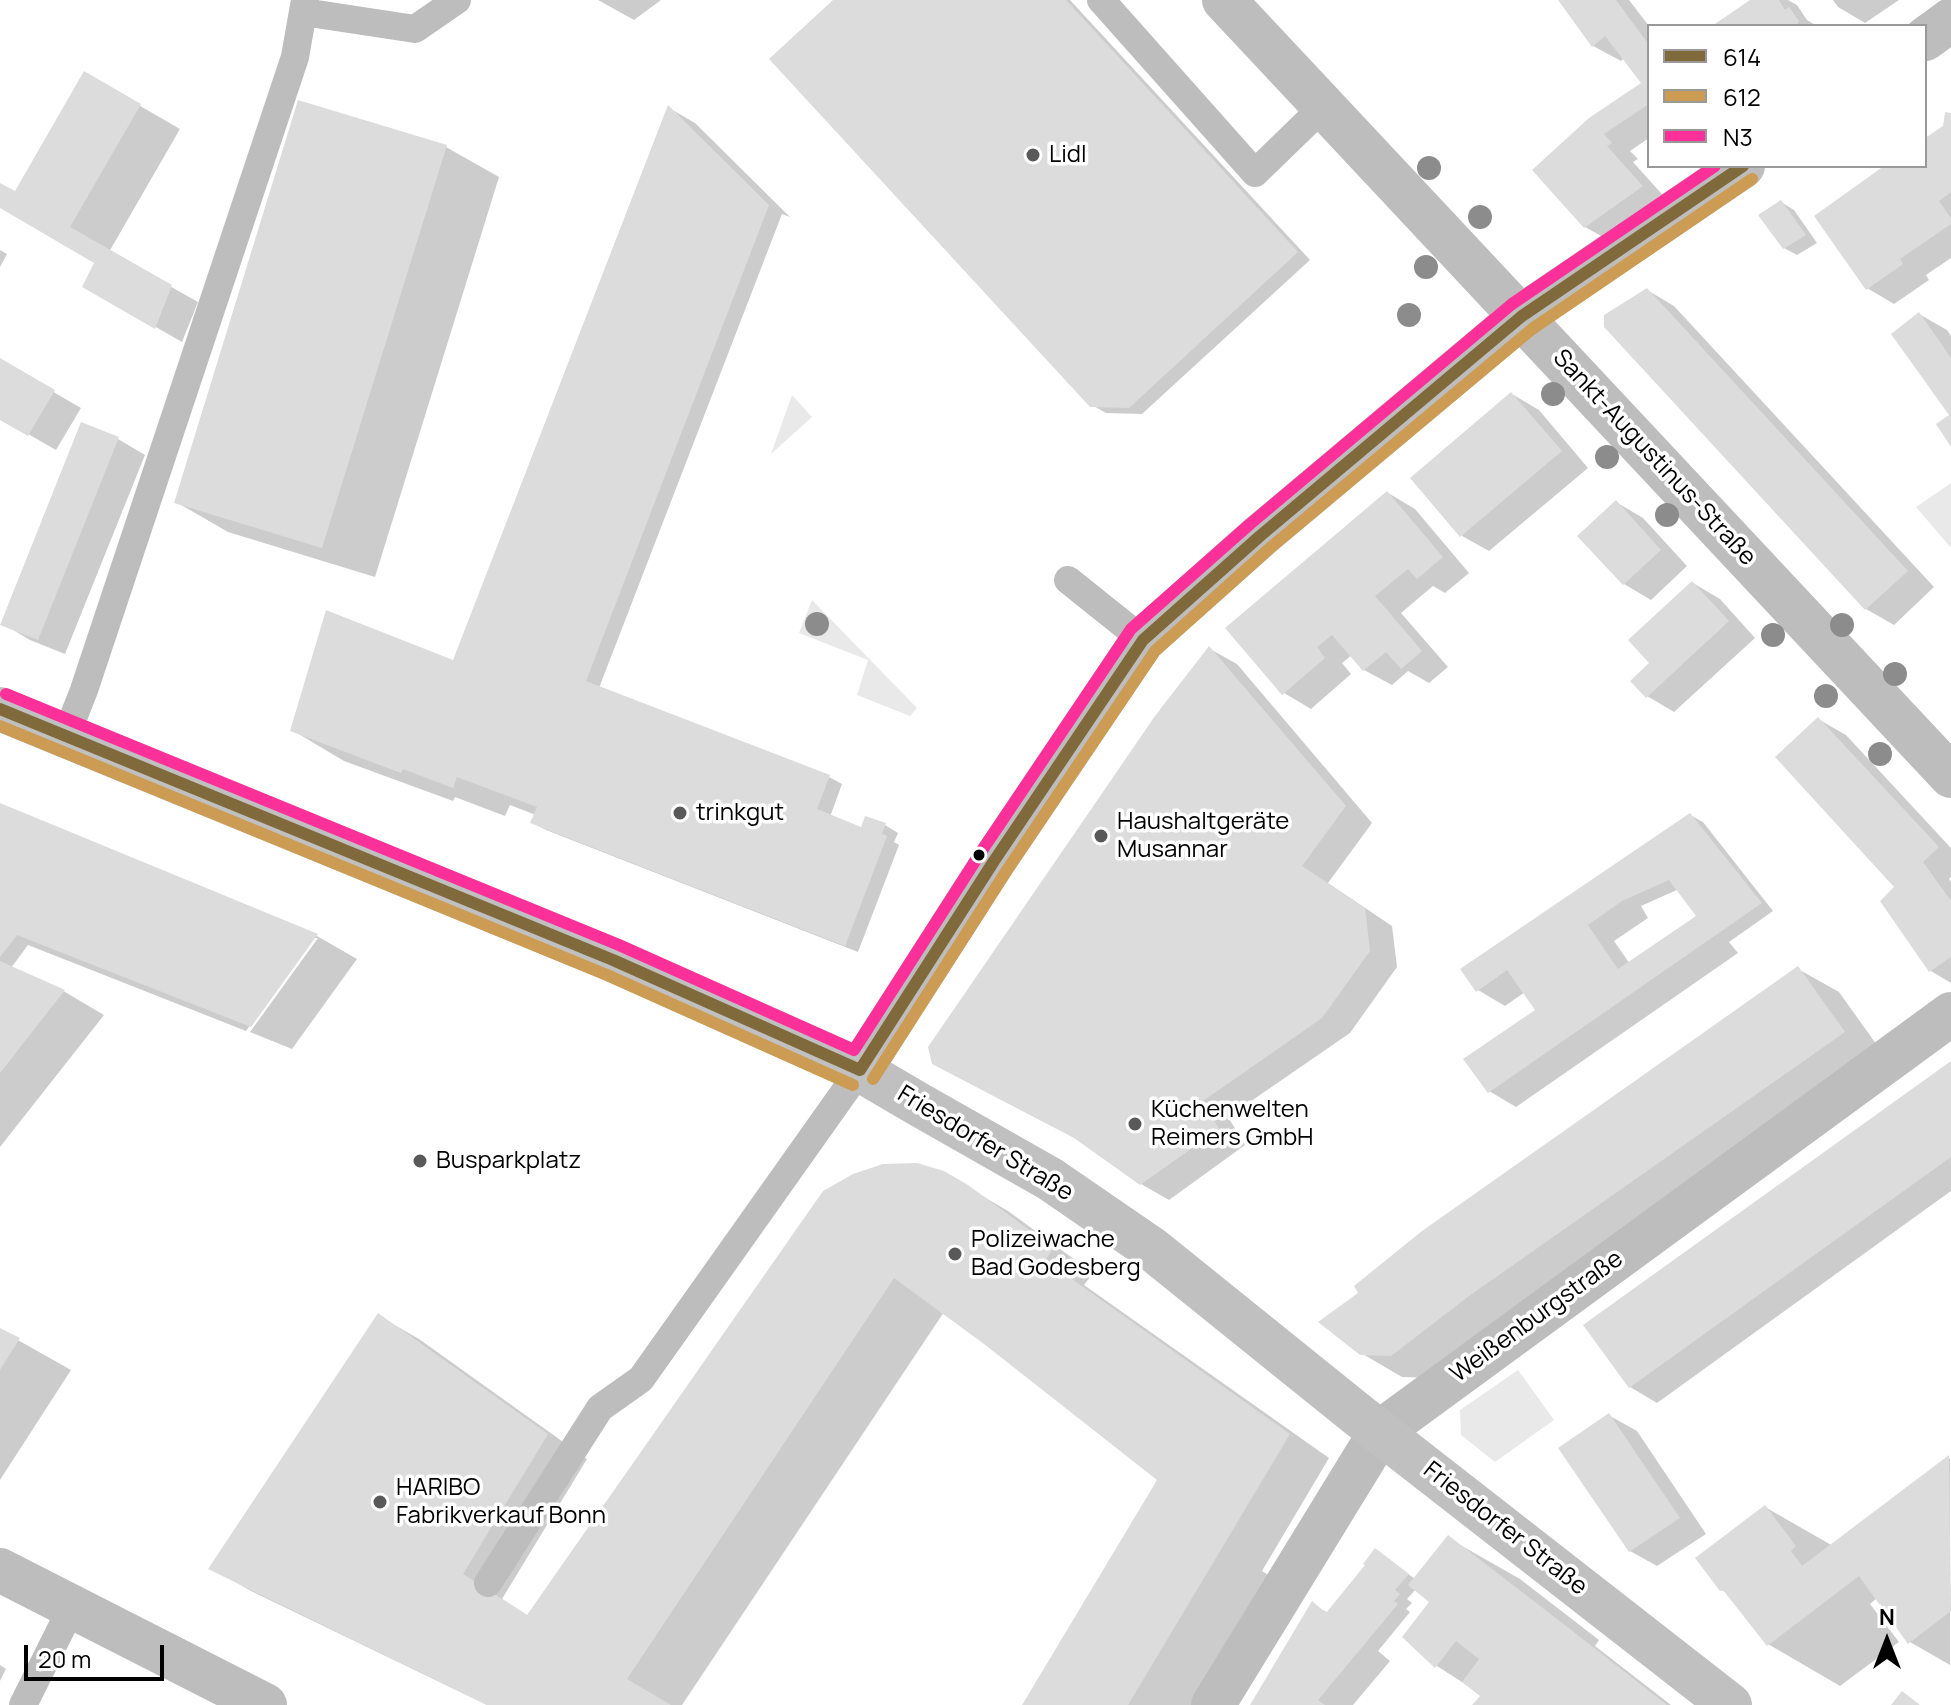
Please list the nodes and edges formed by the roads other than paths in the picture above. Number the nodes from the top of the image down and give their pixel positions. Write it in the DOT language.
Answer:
graph roads {
  1 [pos="457,0"];
  2 [pos="1101,0"];
  3 [pos="1224,0"];
  4 [pos="304,6"];
  5 [pos="1951,20"];
  6 [pos="1927,38"];
  7 [pos="1323,107"];
  8 [pos="1740,168"];
  9 [pos="1522,316"];
  10 [pos="1068,580"];
  11 [pos="1143,640"];
  12 [pos="0,709"];
  13 [pos="66,736"];
  14 [pos="1951,776"];
  15 [pos="1951,1014"];
  16 [pos="860,1070"];
  17 [pos="1381,1431"];
  18 [pos="0,1570"];
  19 [pos="488,1583"];
  20 [pos="72,1607"];
  21 [pos="23,1705"];
  22 [pos="265,1705"];
  23 [pos="1213,1705"];
  24 [pos="1730,1705"];
  1 -- 4 [label="lane"];
  2 -- 7 [label="lane"];
  3 -- 7 [label="street, Sankt-Augustinus-Straße"];
  4 -- 13 [label="lane"];
  5 -- 6 [label="street"];
  7 -- 9 [label="street, Sankt-Augustinus-Straße"];
  8 -- 9 [label="street"];
  9 -- 11 [label="street"];
  9 -- 14 [label="street, Sankt-Augustinus-Straße"];
  10 -- 11 [label="lane"];
  11 -- 16 [label="street"];
  12 -- 13 [label="street, Friesdorfer Straße"];
  13 -- 16 [label="street, Friesdorfer Straße"];
  15 -- 17 [label="street, Weißenburgstraße"];
  16 -- 17 [label="street, Friesdorfer Straße"];
  16 -- 19 [label="lane"];
  17 -- 23 [label="street, Weißenburgstraße"];
  17 -- 24 [label="street, Friesdorfer Straße"];
  18 -- 20 [label="street"];
  20 -- 21 [label="lane"];
  20 -- 22 [label="street"];
}
